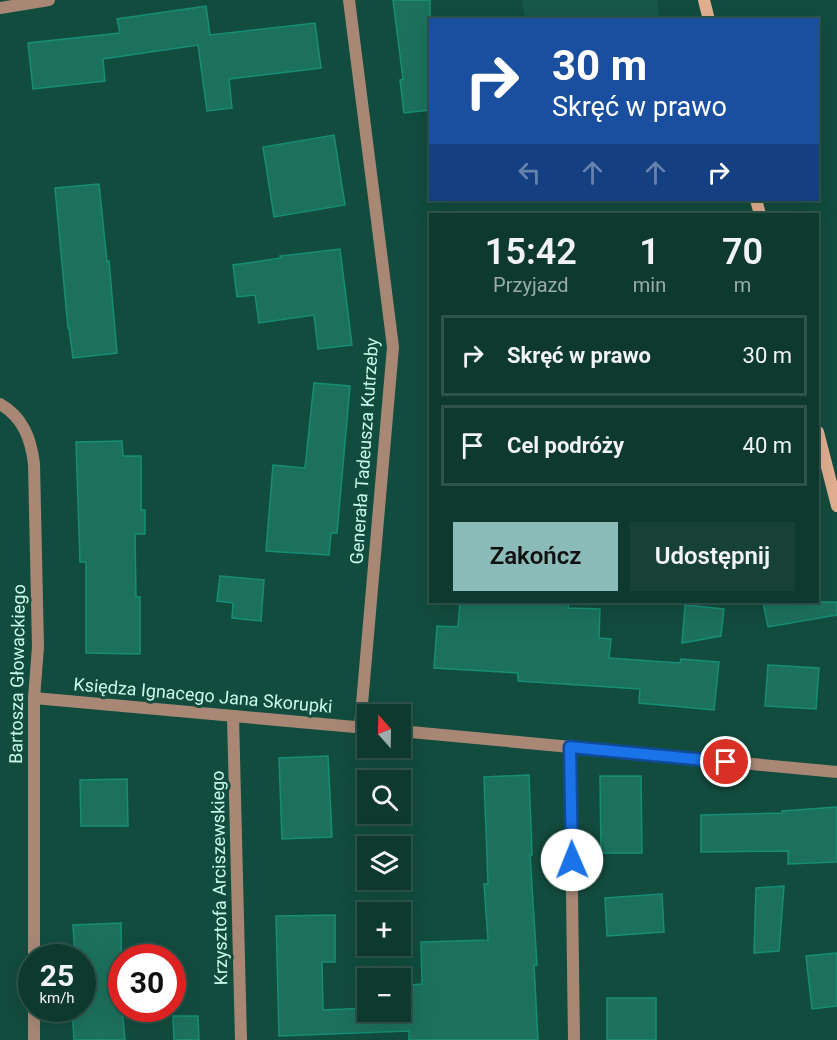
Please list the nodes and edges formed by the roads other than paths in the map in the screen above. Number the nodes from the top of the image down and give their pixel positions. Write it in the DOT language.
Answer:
graph roads {
  1 [pos="49,0"];
  2 [pos="349,0"];
  3 [pos="704,0"];
  4 [pos="0,8"];
  5 [pos="708,18"];
  6 [pos="0,404"];
  7 [pos="819,436"];
  8 [pos="837,506"];
  9 [pos="34,698"];
  10 [pos="366,704"];
  11 [pos="233,716"];
  12 [pos="357,726"];
  13 [pos="411,732"];
  14 [pos="570,747"];
  15 [pos="837,772"];
  16 [pos="34,944"];
  17 [pos="34,1022"];
  18 [pos="34,1040"];
  19 [pos="241,1040"];
  20 [pos="574,1040"];
  1 -- 4 [label="street"];
  2 -- 10 [label="street, Generała Tadeusza Kutrzeby"];
  3 -- 5 [label="street"];
  6 -- 9 [label="street, Bartosza Głowackiego"];
  7 -- 8 [label="street"];
  9 -- 11 [label="street, Księdza Ignacego Jana Skorupki"];
  9 -- 16 [label="street, Bartosza Głowackiego"];
  11 -- 12 [label="street, Księdza Ignacego Jana Skorupki"];
  11 -- 19 [label="street, Krzysztofa Arciszewskiego"];
  13 -- 14 [label="street"];
  14 -- 15 [label="street"];
  14 -- 20 [label="street"];
  17 -- 18 [label="street"];
}
